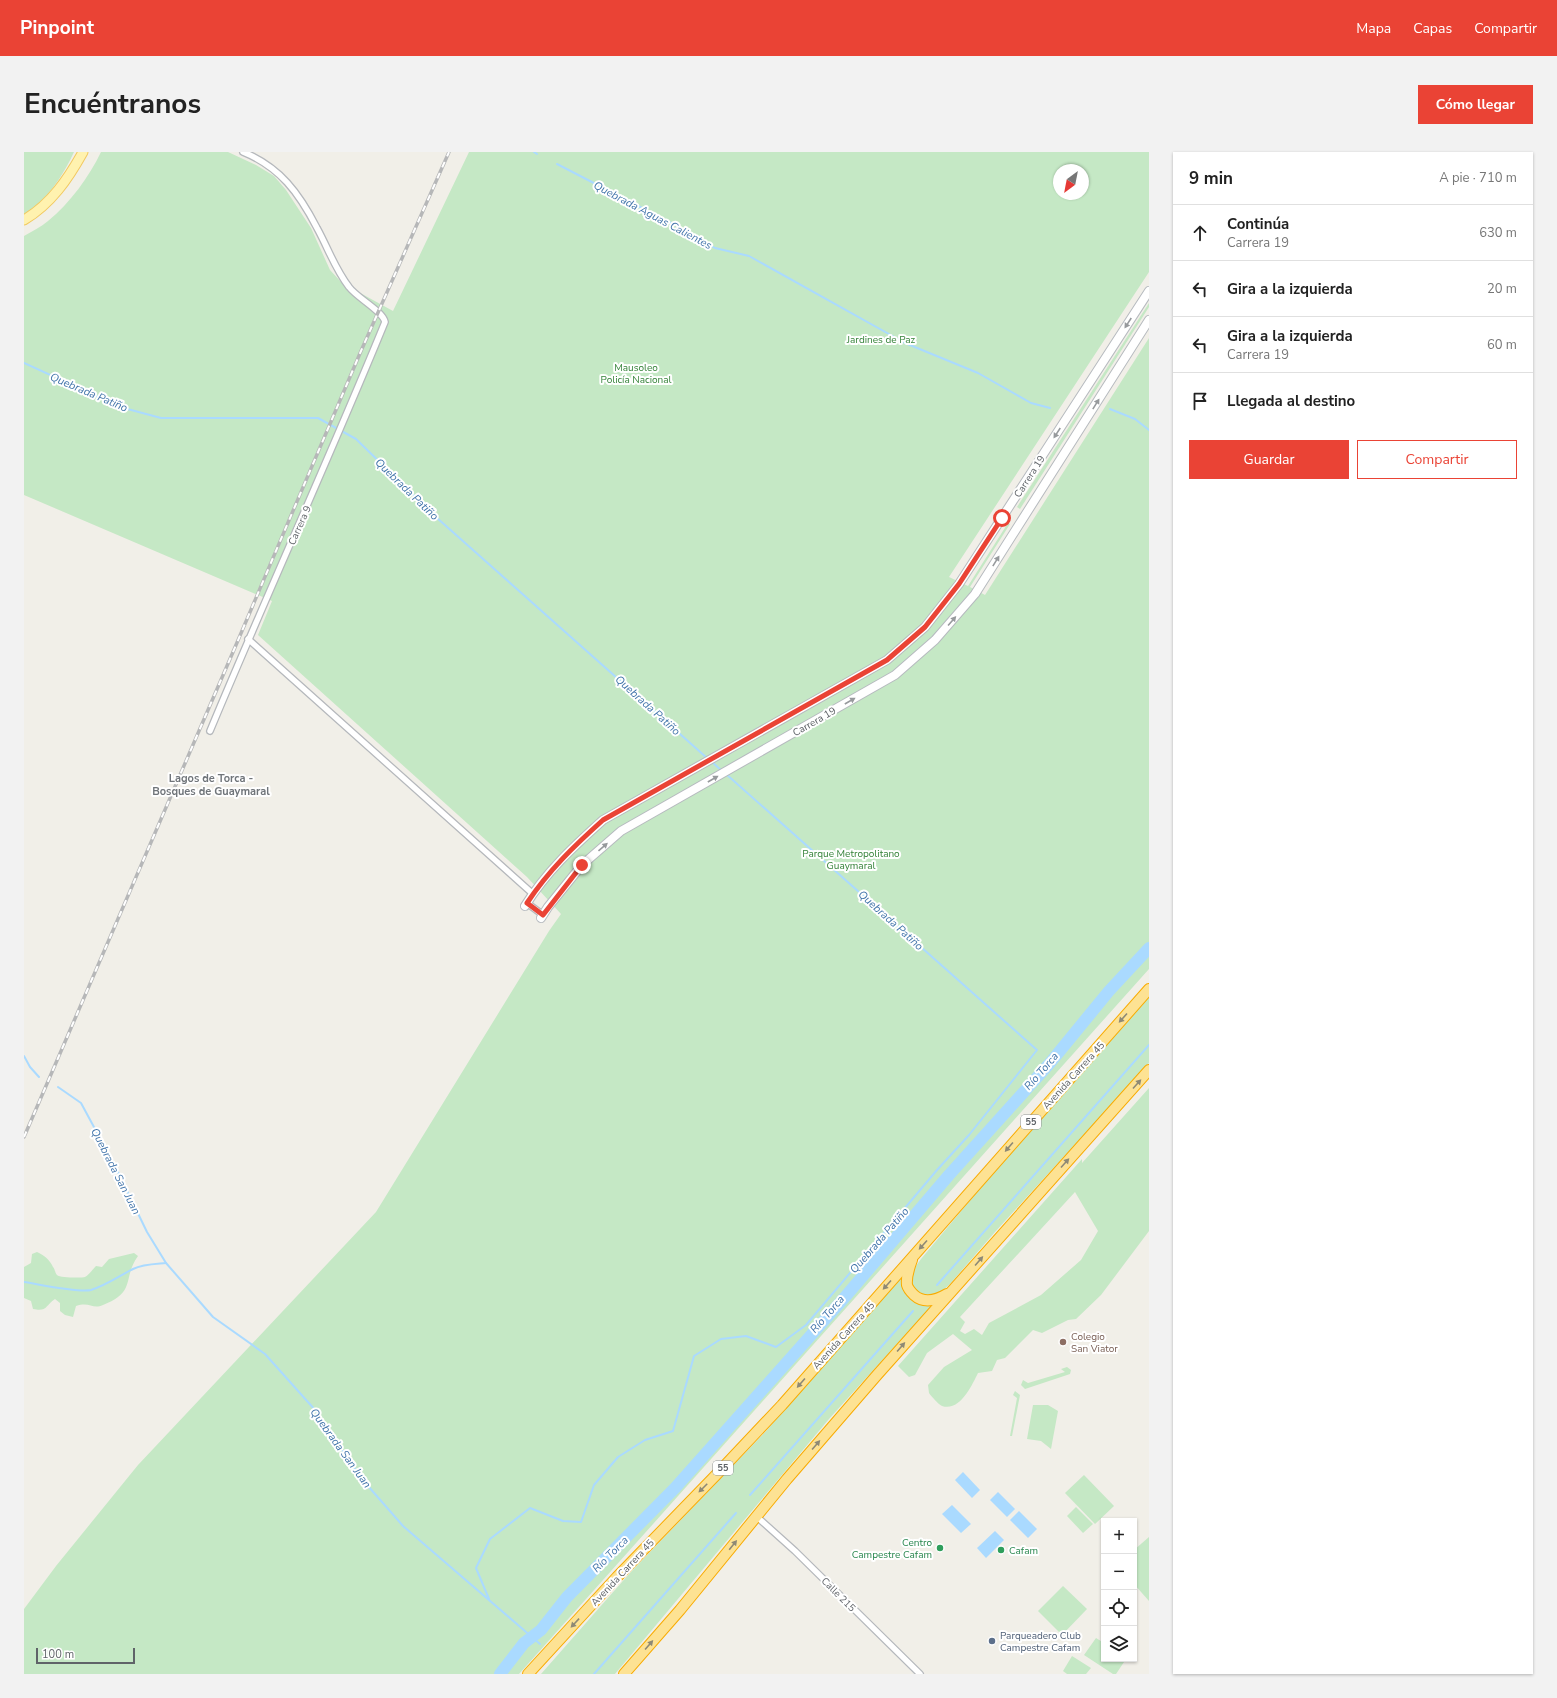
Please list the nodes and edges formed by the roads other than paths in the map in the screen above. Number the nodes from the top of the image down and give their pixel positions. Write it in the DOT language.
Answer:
graph roads {
  1 [pos="83,152"];
  2 [pos="243,152"];
  3 [pos="24,220"];
  4 [pos="1149,291"];
  5 [pos="1149,320"];
  6 [pos="248,639"];
  7 [pos="210,731"];
  8 [pos="533,894"];
  9 [pos="526,905"];
  10 [pos="542,917"];
  11 [pos="1149,989"];
  12 [pos="1149,1070"];
  13 [pos="913,1256"];
  14 [pos="953,1290"];
  15 [pos="756,1516"];
  16 [pos="528,1674"];
  17 [pos="624,1674"];
  18 [pos="920,1674"];
  1 -- 3 [label="main road"];
  2 -- 6 [label="street, Carrera 9"];
  4 -- 8 [label="main road, Carrera 19, one-way"];
  10 -- 5 [label="main road, Carrera 19, one-way"];
  6 -- 7 [label="street, Carrera 9"];
  6 -- 8 [label="street"];
  8 -- 9 [label="main road, Carrera 19"];
  9 -- 10 [label="street"];
  11 -- 13 [label="highway, Avenida Carrera 45 / 55, one-way"];
  14 -- 12 [label="highway, one-way"];
  13 -- 14 [label="highway"];
  13 -- 16 [label="highway, Avenida Carrera 45 / 55, one-way"];
  15 -- 14 [label="highway, one-way"];
  17 -- 15 [label="highway, one-way"];
  15 -- 18 [label="street, Calle 215"];
}
